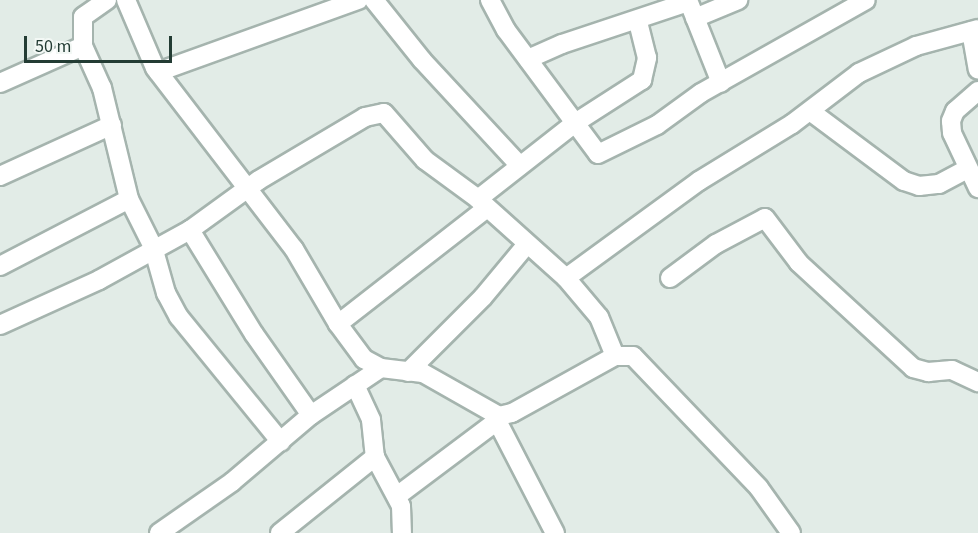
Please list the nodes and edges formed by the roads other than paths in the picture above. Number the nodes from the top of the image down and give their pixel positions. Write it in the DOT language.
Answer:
graph roads {
  1 [pos="107,0"];
  2 [pos="126,0"];
  3 [pos="358,0"];
  4 [pos="374,0"];
  5 [pos="490,0"];
  6 [pos="738,0"];
  7 [pos="866,0"];
  8 [pos="691,7"];
  9 [pos="638,21"];
  10 [pos="975,30"];
  11 [pos="83,45"];
  12 [pos="528,59"];
  13 [pos="978,69"];
  14 [pos="158,72"];
  15 [pos="0,83"];
  16 [pos="721,83"];
  17 [pos="978,91"];
  18 [pos="810,111"];
  19 [pos="575,123"];
  20 [pos="112,125"];
  21 [pos="520,166"];
  22 [pos="967,169"];
  23 [pos="0,176"];
  24 [pos="248,188"];
  25 [pos="978,188"];
  26 [pos="129,199"];
  27 [pos="482,204"];
  28 [pos="190,230"];
  29 [pos="527,244"];
  30 [pos="153,248"];
  31 [pos="0,266"];
  32 [pos="566,278"];
  33 [pos="670,278"];
  34 [pos="338,324"];
  35 [pos="0,325"];
  36 [pos="615,356"];
  37 [pos="381,368"];
  38 [pos="408,372"];
  39 [pos="978,382"];
  40 [pos="355,385"];
  41 [pos="311,415"];
  42 [pos="496,418"];
  43 [pos="280,442"];
  44 [pos="375,457"];
  45 [pos="397,496"];
  46 [pos="402,532"];
  47 [pos="159,533"];
  48 [pos="280,533"];
  49 [pos="555,533"];
  50 [pos="791,533"];
  1 -- 11 [label="street"];
  2 -- 14 [label="street"];
  3 -- 14 [label="street"];
  4 -- 21 [label="street"];
  5 -- 12 [label="street"];
  6 -- 8 [label="street"];
  7 -- 16 [label="street"];
  8 -- 9 [label="street"];
  8 -- 16 [label="street"];
  9 -- 12 [label="street"];
  9 -- 19 [label="street"];
  10 -- 13 [label="street"];
  10 -- 18 [label="street"];
  11 -- 15 [label="street"];
  11 -- 20 [label="street"];
  12 -- 19 [label="street"];
  14 -- 24 [label="street"];
  16 -- 19 [label="street"];
  17 -- 22 [label="street"];
  18 -- 22 [label="street"];
  18 -- 32 [label="street"];
  19 -- 21 [label="street"];
  20 -- 23 [label="street"];
  20 -- 26 [label="street"];
  21 -- 27 [label="street"];
  22 -- 25 [label="street"];
  24 -- 27 [label="street"];
  24 -- 28 [label="street"];
  24 -- 34 [label="street"];
  26 -- 30 [label="street"];
  26 -- 31 [label="street"];
  27 -- 29 [label="street"];
  27 -- 34 [label="street"];
  28 -- 30 [label="street"];
  28 -- 41 [label="street"];
  29 -- 32 [label="street"];
  29 -- 38 [label="street"];
  30 -- 35 [label="street"];
  30 -- 43 [label="street"];
  32 -- 36 [label="street"];
  33 -- 39 [label="street"];
  34 -- 37 [label="street"];
  36 -- 42 [label="street"];
  36 -- 50 [label="street"];
  37 -- 38 [label="street"];
  37 -- 40 [label="street"];
  38 -- 42 [label="street"];
  40 -- 41 [label="street"];
  40 -- 44 [label="street"];
  41 -- 43 [label="street"];
  42 -- 45 [label="street"];
  42 -- 49 [label="street"];
  43 -- 47 [label="street"];
  44 -- 45 [label="street"];
  44 -- 48 [label="street"];
  45 -- 46 [label="street"];
}
